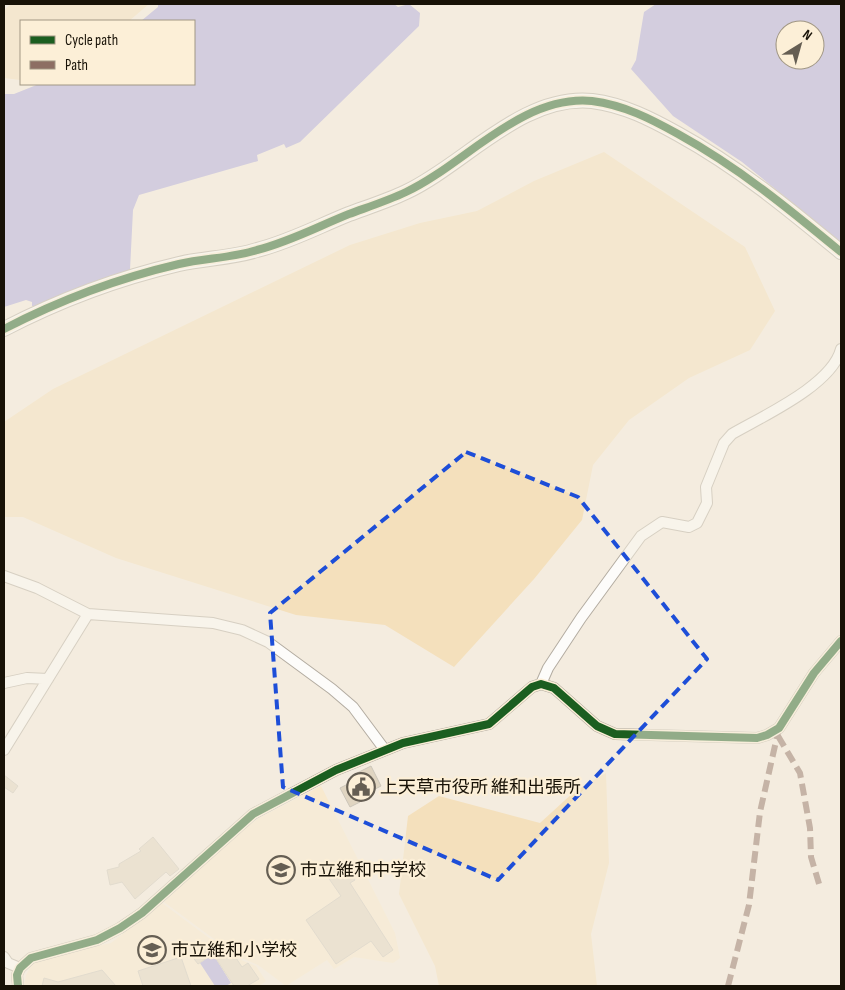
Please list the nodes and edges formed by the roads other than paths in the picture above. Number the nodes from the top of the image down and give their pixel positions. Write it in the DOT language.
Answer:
graph roads {
  1 [pos="841,252"];
  2 [pos="4,329"];
  3 [pos="841,349"];
  4 [pos="4,576"];
  5 [pos="88,614"];
  6 [pos="841,641"];
  7 [pos="48,679"];
  8 [pos="4,683"];
  9 [pos="541,684"];
  10 [pos="4,750"];
  11 [pos="384,750"];
  12 [pos="4,957"];
  13 [pos="20,968"];
  14 [pos="18,986"];
  1 -- 2 [label="street"];
  3 -- 9 [label="street"];
  4 -- 5 [label="street"];
  5 -- 7 [label="street"];
  5 -- 11 [label="street"];
  6 -- 9 [label="street"];
  7 -- 8 [label="street"];
  7 -- 10 [label="street"];
  9 -- 11 [label="street"];
  11 -- 13 [label="street"];
  12 -- 13 [label="street"];
  13 -- 14 [label="street"];
}
